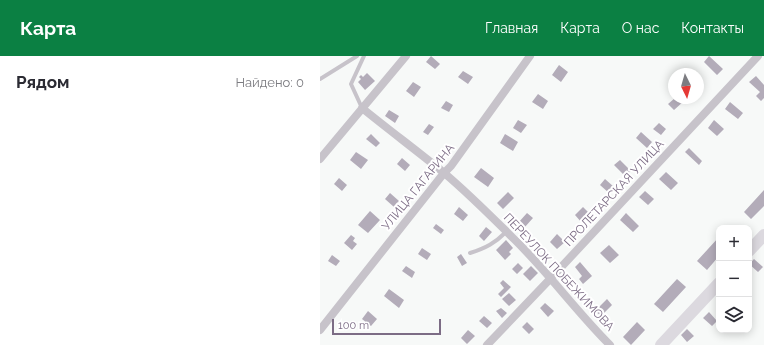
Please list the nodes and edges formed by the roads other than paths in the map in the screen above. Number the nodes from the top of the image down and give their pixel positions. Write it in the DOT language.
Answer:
graph roads {
  1 [pos="357,56"];
  2 [pos="364,56"];
  3 [pos="406,56"];
  4 [pos="530,56"];
  5 [pos="758,56"];
  6 [pos="320,79"];
  7 [pos="362,108"];
  8 [pos="320,159"];
  9 [pos="444,173"];
  10 [pos="506,232"];
  11 [pos="764,235"];
  12 [pos="752,248"];
  13 [pos="470,253"];
  14 [pos="551,278"];
  15 [pos="716,286"];
  16 [pos="320,330"];
  17 [pos="487,345"];
  18 [pos="610,345"];
  19 [pos="661,345"];
  1 -- 6 [label="lane"];
  2 -- 7 [label="lane"];
  3 -- 7 [label="street"];
  4 -- 9 [label="street, УЛИЦА ГАГАРИНА"];
  5 -- 14 [label="street, ПРОЛЕТАРСКАЯ УЛИЦА"];
  7 -- 8 [label="street"];
  7 -- 9 [label="street, ПЕРЕУЛОК ПОБЕЖИМОВА"];
  9 -- 10 [label="street, ПЕРЕУЛОК ПОБЕЖИМОВА"];
  9 -- 16 [label="street, УЛИЦА ГАГАРИНА"];
  10 -- 13 [label="lane"];
  10 -- 14 [label="street, ПЕРЕУЛОК ПОБЕЖИМОВА"];
  11 -- 12 [label="main road"];
  14 -- 17 [label="street, ПРОЛЕТАРСКАЯ УЛИЦА"];
  14 -- 18 [label="street, ПЕРЕУЛОК ПОБЕЖИМОВА"];
  15 -- 19 [label="main road"];
}
